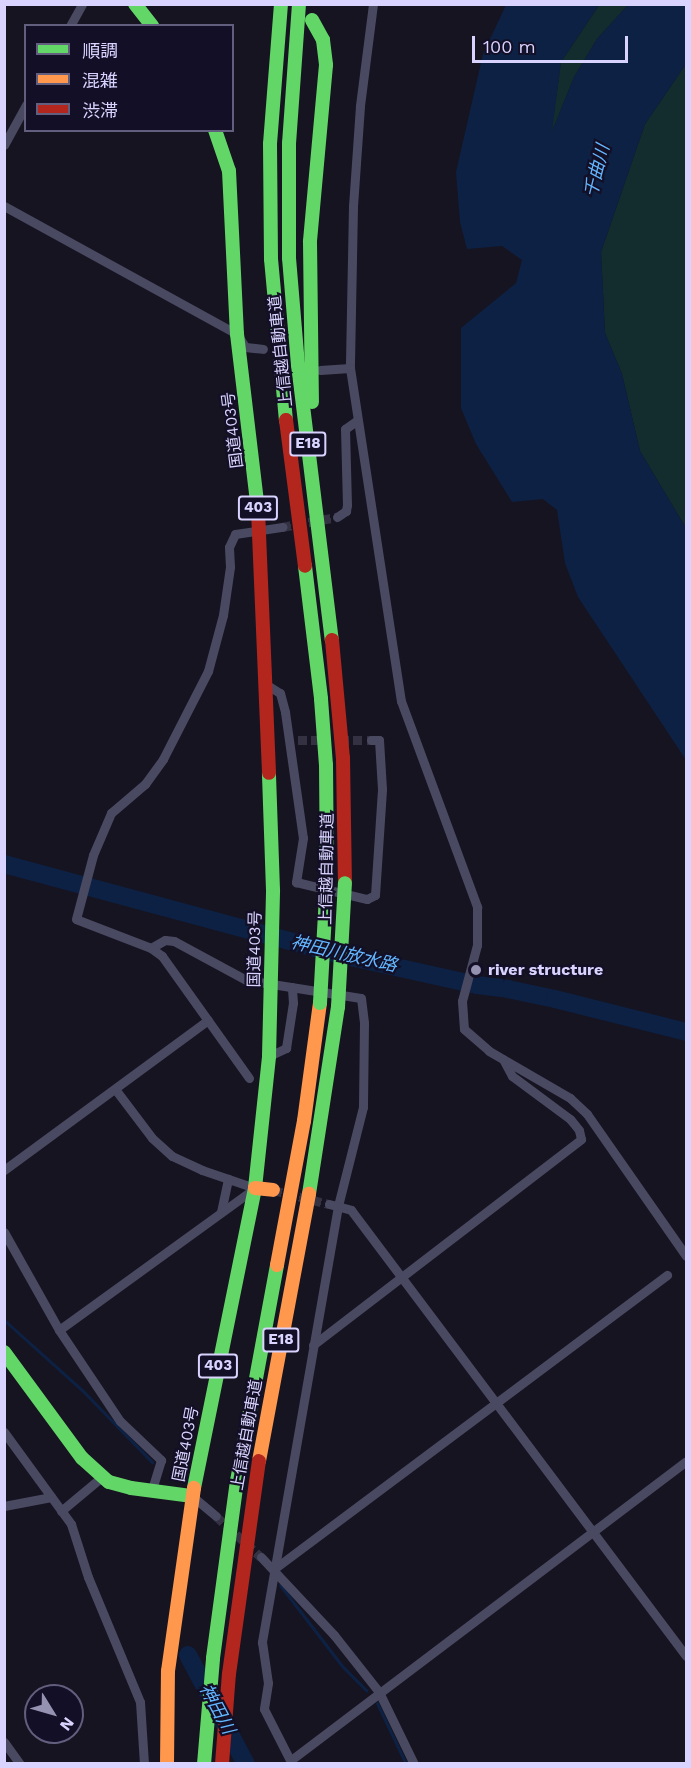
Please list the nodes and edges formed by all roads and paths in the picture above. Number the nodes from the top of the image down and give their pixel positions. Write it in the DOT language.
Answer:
graph roads {
  1 [pos="82,4"];
  2 [pos="135,4"];
  3 [pos="280,4"];
  4 [pos="299,4"];
  5 [pos="373,4"];
  6 [pos="312,20"];
  7 [pos="71,24"];
  8 [pos="150,24"];
  9 [pos="24,109"];
  10 [pos="216,132"];
  11 [pos="4,145"];
  12 [pos="4,206"];
  13 [pos="237,334"];
  14 [pos="263,349"];
  15 [pos="350,369"];
  16 [pos="320,370"];
  17 [pos="356,422"];
  18 [pos="337,517"];
  19 [pos="282,526"];
  20 [pos="261,531"];
  21 [pos="332,630"];
  22 [pos="267,685"];
  23 [pos="371,740"];
  24 [pos="151,948"];
  25 [pos="272,976"];
  26 [pos="292,987"];
  27 [pos="208,1020"];
  28 [pos="269,1056"];
  29 [pos="502,1059"];
  30 [pos="249,1078"];
  31 [pos="115,1089"];
  32 [pos="4,1170"];
  33 [pos="228,1179"];
  34 [pos="255,1188"];
  35 [pos="273,1190"];
  36 [pos="334,1205"];
  37 [pos="221,1212"];
  38 [pos="4,1232"];
  39 [pos="687,1256"];
  40 [pos="668,1275"];
  41 [pos="400,1276"];
  42 [pos="59,1330"];
  43 [pos="313,1345"];
  44 [pos="4,1352"];
  45 [pos="497,1405"];
  46 [pos="4,1432"];
  47 [pos="687,1461"];
  48 [pos="103,1476"];
  49 [pos="152,1489"];
  50 [pos="192,1496"];
  51 [pos="51,1497"];
  52 [pos="4,1506"];
  53 [pos="61,1511"];
  54 [pos="216,1516"];
  55 [pos="592,1532"];
  56 [pos="261,1557"];
  57 [pos="274,1569"];
  58 [pos="687,1656"];
  59 [pos="379,1692"];
  60 [pos="4,1742"];
  61 [pos="222,1762"];
  62 [pos="292,1762"];
  63 [pos="20,1764"];
  64 [pos="144,1764"];
  65 [pos="167,1764"];
  66 [pos="204,1764"];
  67 [pos="414,1764"];
  1 -- 7 [label="street"];
  2 -- 8 [label="main road"];
  3 -- 66 [label="main road, 上信越自動車道 / E18, bridge"];
  4 -- 21 [label="main road, 上信越自動車道 / E18"];
  5 -- 15 [label="street"];
  6 -- 21 [label="main road"];
  9 -- 11 [label="street"];
  10 -- 13 [label="main road, 国道403号 / 403"];
  12 -- 13 [label="street"];
  13 -- 14 [label="street"];
  13 -- 20 [label="main road, 国道403号 / 403"];
  15 -- 16 [label="street"];
  15 -- 17 [label="street"];
  17 -- 18 [label="street"];
  17 -- 29 [label="street"];
  19 -- 20 [label="street"];
  20 -- 22 [label="main road, 国道403号 / 403"];
  20 -- 24 [label="street"];
  21 -- 61 [label="main road, 上信越自動車道 / E18, bridge"];
  22 -- 23 [label="street"];
  22 -- 25 [label="main road, 国道403号 / 403"];
  24 -- 25 [label="street"];
  24 -- 27 [label="street"];
  25 -- 26 [label="street"];
  25 -- 28 [label="main road, 国道403号 / 403"];
  26 -- 28 [label="street"];
  26 -- 36 [label="street"];
  27 -- 30 [label="street"];
  27 -- 31 [label="street"];
  28 -- 34 [label="main road, 国道403号 / 403"];
  29 -- 39 [label="street"];
  29 -- 41 [label="street"];
  31 -- 32 [label="street"];
  31 -- 33 [label="street"];
  33 -- 34 [label="street"];
  33 -- 37 [label="street"];
  34 -- 35 [label="main road"];
  34 -- 37 [label="street"];
  34 -- 50 [label="main road, 国道403号 / 403"];
  36 -- 41 [label="street"];
  36 -- 43 [label="street"];
  37 -- 42 [label="street"];
  38 -- 42 [label="street"];
  40 -- 45 [label="street"];
  41 -- 43 [label="street"];
  41 -- 45 [label="street"];
  42 -- 49 [label="street"];
  43 -- 57 [label="street"];
  44 -- 48 [label="main road"];
  45 -- 55 [label="street"];
  45 -- 57 [label="street"];
  46 -- 51 [label="street"];
  47 -- 55 [label="street"];
  48 -- 49 [label="main road"];
  48 -- 53 [label="street"];
  49 -- 50 [label="main road"];
  50 -- 54 [label="street"];
  50 -- 65 [label="main road, 国道403号 / 403"];
  51 -- 52 [label="street"];
  51 -- 53 [label="street"];
  53 -- 64 [label="street"];
  55 -- 58 [label="street"];
  55 -- 59 [label="street"];
  56 -- 57 [label="street"];
  57 -- 59 [label="street"];
  57 -- 62 [label="street"];
  59 -- 62 [label="street"];
  59 -- 67 [label="street"];
  60 -- 63 [label="street"];
}
